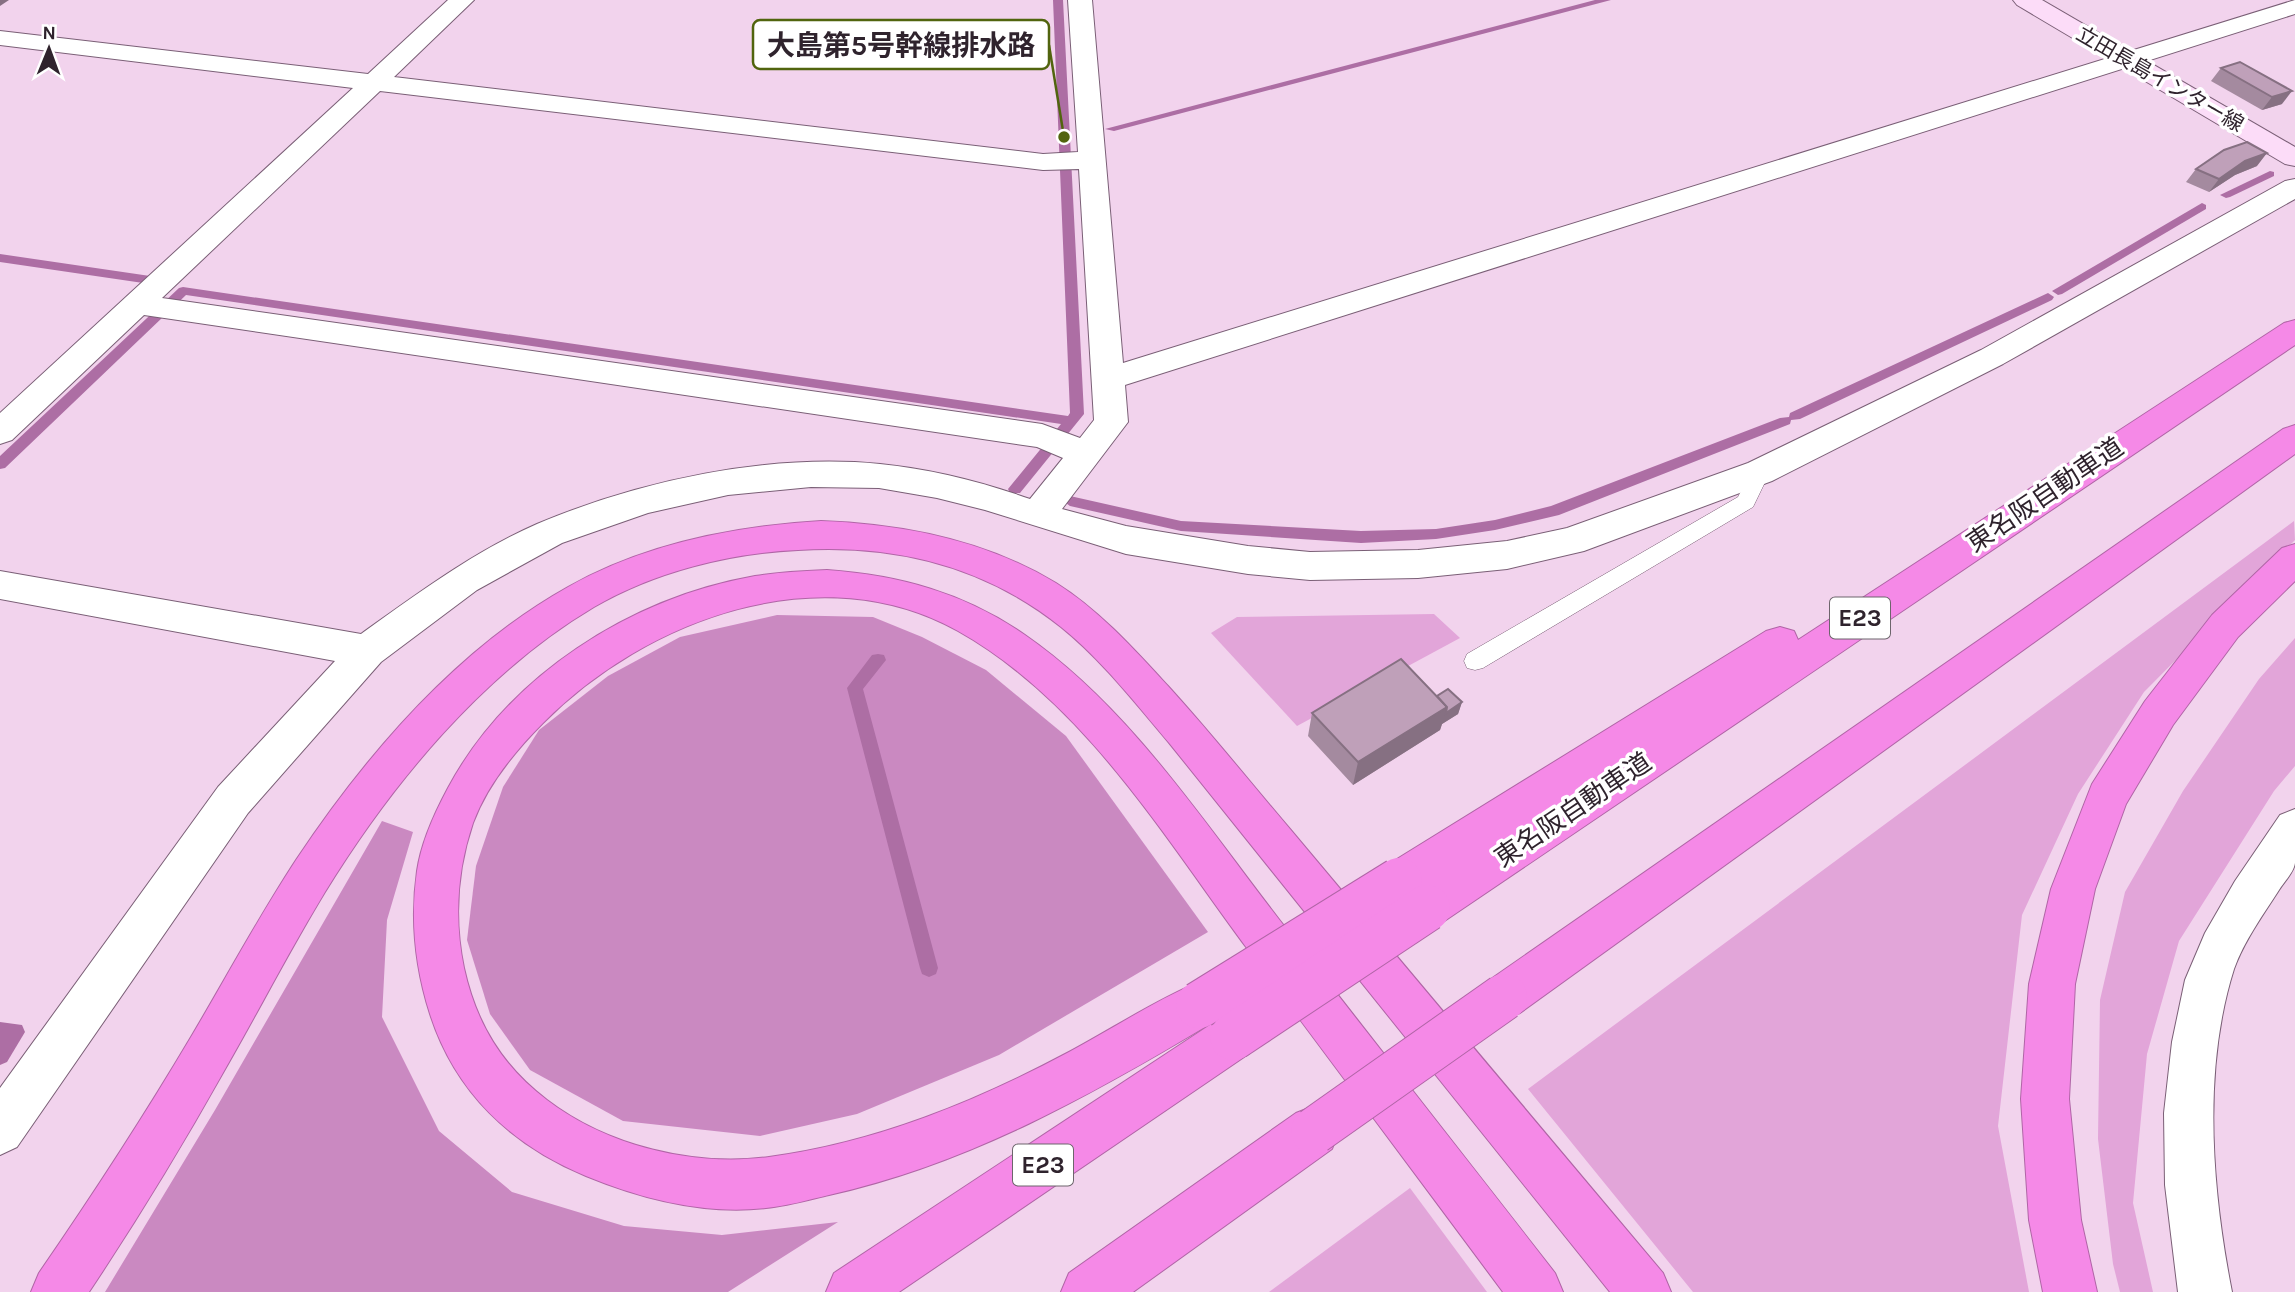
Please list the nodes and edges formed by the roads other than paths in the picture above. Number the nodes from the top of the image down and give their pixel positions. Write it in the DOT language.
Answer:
graph roads {
  1 [pos="462,0"];
  2 [pos="1080,0"];
  3 [pos="2025,0"];
  4 [pos="2232,0"];
  5 [pos="2295,6"];
  6 [pos="2267,15"];
  7 [pos="2295,28"];
  8 [pos="0,38"];
  9 [pos="2127,59"];
  10 [pos="373,82"];
  11 [pos="2295,158"];
  12 [pos="1087,160"];
  13 [pos="2295,187"];
  14 [pos="142,305"];
  15 [pos="2295,330"];
  16 [pos="1108,379"];
  17 [pos="0,432"];
  18 [pos="2295,437"];
  19 [pos="1082,452"];
  20 [pos="1760,472"];
  21 [pos="1037,515"];
  22 [pos="2295,558"];
  23 [pos="0,585"];
  24 [pos="366,650"];
  25 [pos="1475,661"];
  26 [pos="2295,828"];
  27 [pos="1216,1021"];
  28 [pos="0,1130"];
  29 [pos="58,1292"];
  30 [pos="853,1292"];
  31 [pos="1088,1292"];
  32 [pos="1536,1292"];
  33 [pos="1644,1292"];
  34 [pos="2070,1292"];
  35 [pos="2205,1292"];
  1 -- 10 [label="street"];
  2 -- 12 [label="street"];
  3 -- 9 [label="main road, 立田長島インター線"];
  4 -- 6 [label="street"];
  5 -- 6 [label="street"];
  6 -- 7 [label="street"];
  6 -- 9 [label="street"];
  8 -- 10 [label="street"];
  9 -- 11 [label="main road, 立田長島インター線"];
  9 -- 16 [label="street"];
  10 -- 12 [label="street"];
  10 -- 14 [label="street"];
  12 -- 16 [label="street"];
  13 -- 20 [label="street"];
  14 -- 17 [label="street"];
  14 -- 19 [label="street"];
  15 -- 27 [label="highway, 東名阪自動車道 / E23, bridge"];
  16 -- 19 [label="street"];
  18 -- 31 [label="highway, bridge"];
  19 -- 21 [label="street"];
  20 -- 21 [label="street"];
  20 -- 25 [label="lane"];
  21 -- 24 [label="street"];
  22 -- 34 [label="highway"];
  23 -- 24 [label="street"];
  24 -- 28 [label="street"];
  26 -- 35 [label="street"];
  27 -- 30 [label="highway, E23"];
  27 -- 32 [label="highway"];
  29 -- 33 [label="highway"];
}
